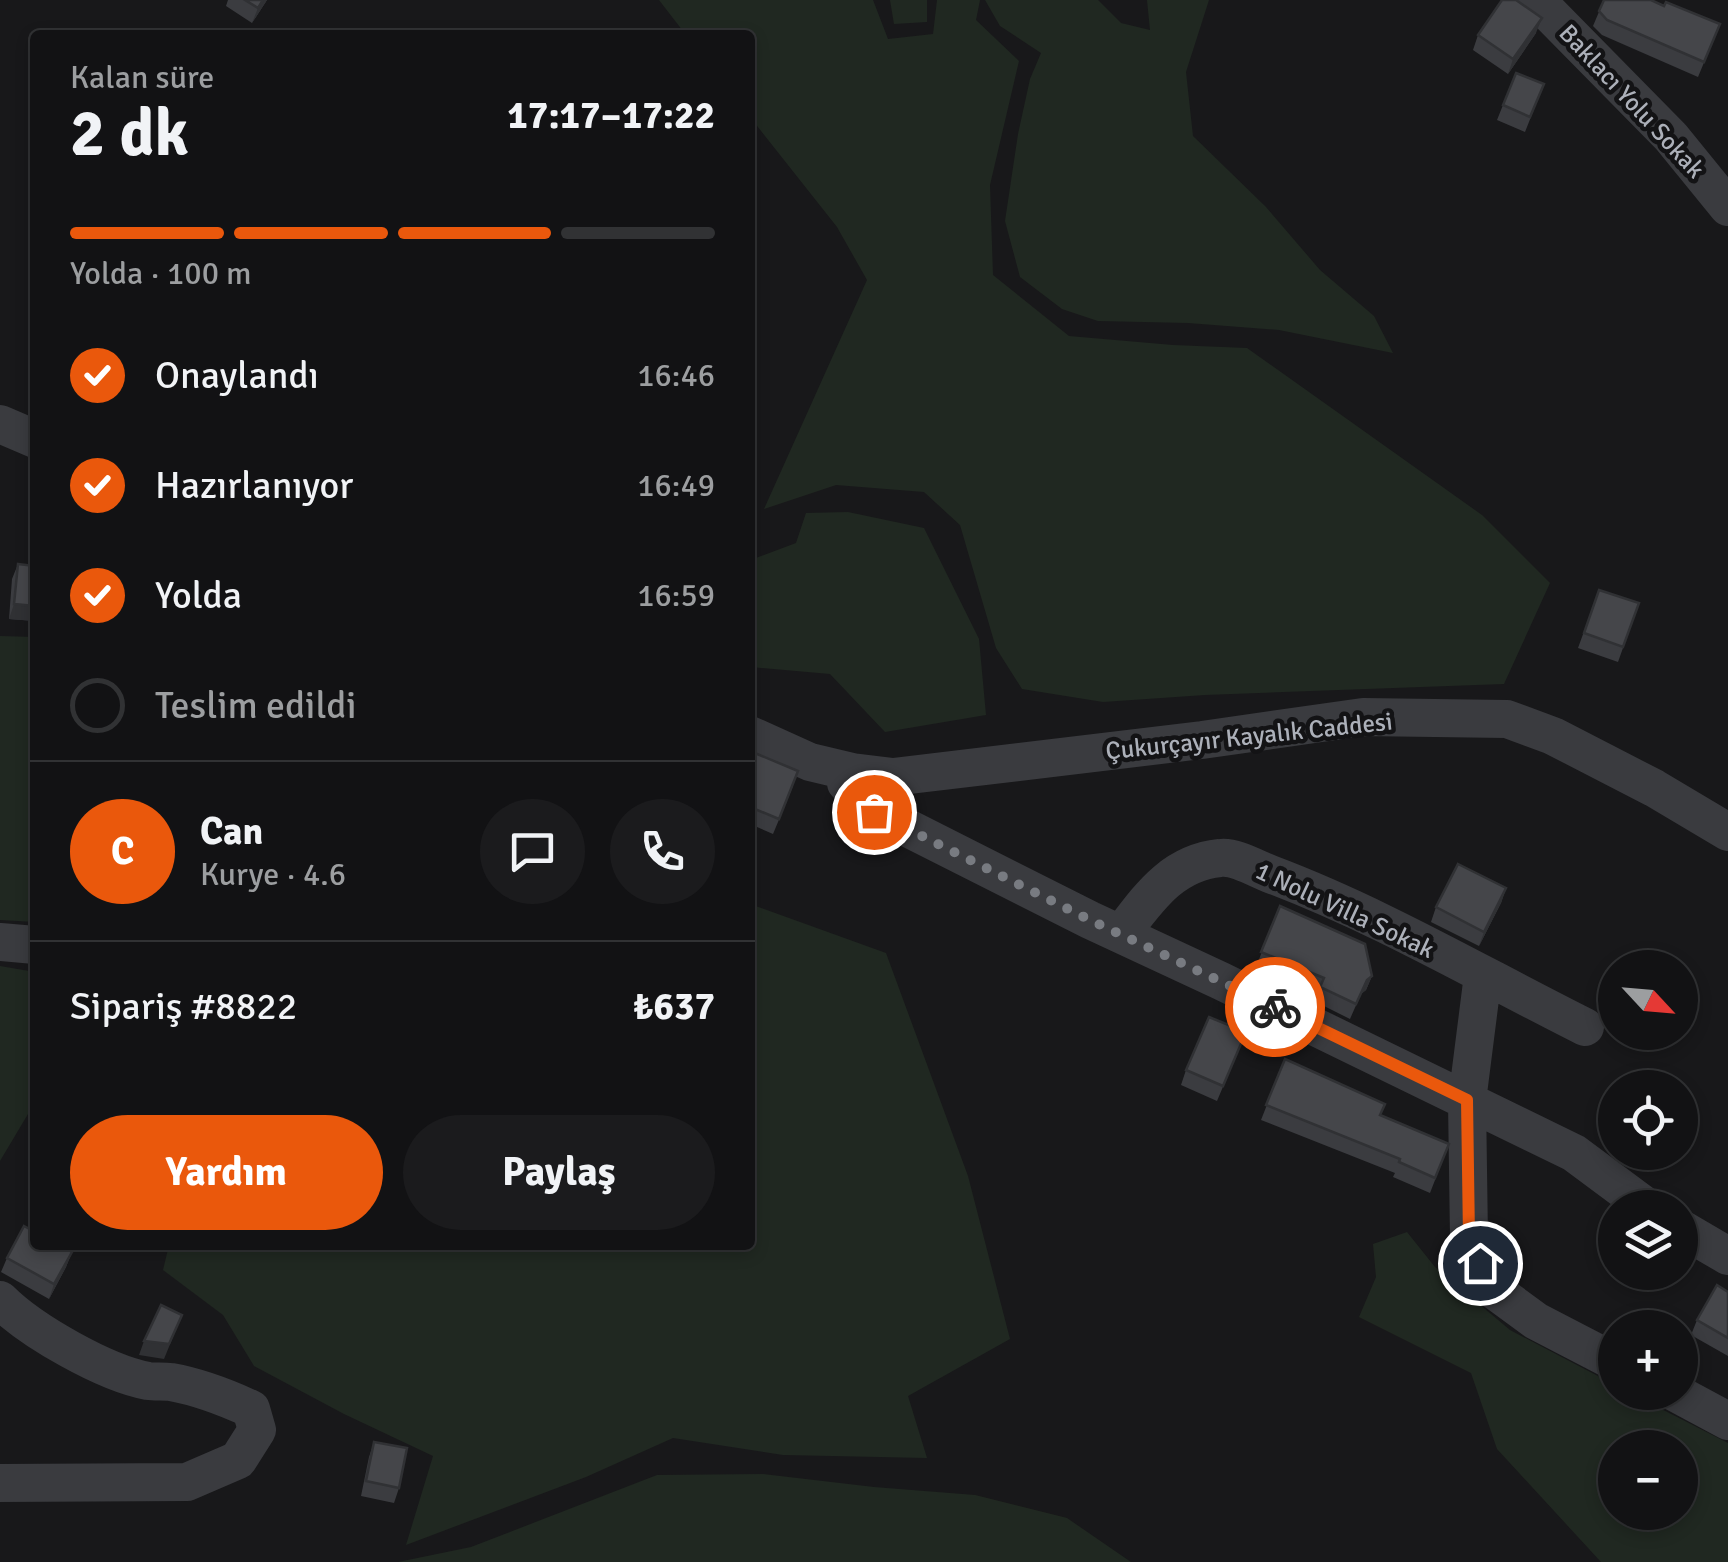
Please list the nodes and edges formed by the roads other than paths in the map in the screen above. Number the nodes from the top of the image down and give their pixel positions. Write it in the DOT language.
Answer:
graph roads {
  1 [pos="1532,0"];
  2 [pos="1728,207"];
  3 [pos="0,424"];
  4 [pos="30,437"];
  5 [pos="755,737"];
  6 [pos="852,772"];
  7 [pos="1728,832"];
  8 [pos="1120,934"];
  9 [pos="0,942"];
  10 [pos="30,945"];
  11 [pos="1482,975"];
  12 [pos="1586,1028"];
  13 [pos="1467,1100"];
  14 [pos="1624,1190"];
  15 [pos="1698,1238"];
  16 [pos="1728,1256"];
  17 [pos="0,1300"];
  18 [pos="1598,1353"];
  19 [pos="1698,1405"];
  20 [pos="1728,1421"];
  21 [pos="0,1483"];
  1 -- 2 [label="street, Baklacı Yolu Sokak"];
  3 -- 4 [label="street"];
  5 -- 6 [label="street, Çukurçayır Kayalık Caddesi"];
  6 -- 7 [label="street, Çukurçayır Kayalık Caddesi"];
  6 -- 8 [label="street"];
  8 -- 11 [label="street, 1 Nolu Villa Sokak"];
  8 -- 13 [label="street"];
  9 -- 10 [label="street"];
  11 -- 12 [label="street, 1 Nolu Villa Sokak"];
  11 -- 13 [label="street"];
  13 -- 14 [label="street"];
  13 -- 18 [label="street"];
  15 -- 16 [label="street"];
  17 -- 21 [label="street"];
  19 -- 20 [label="street"];
}
